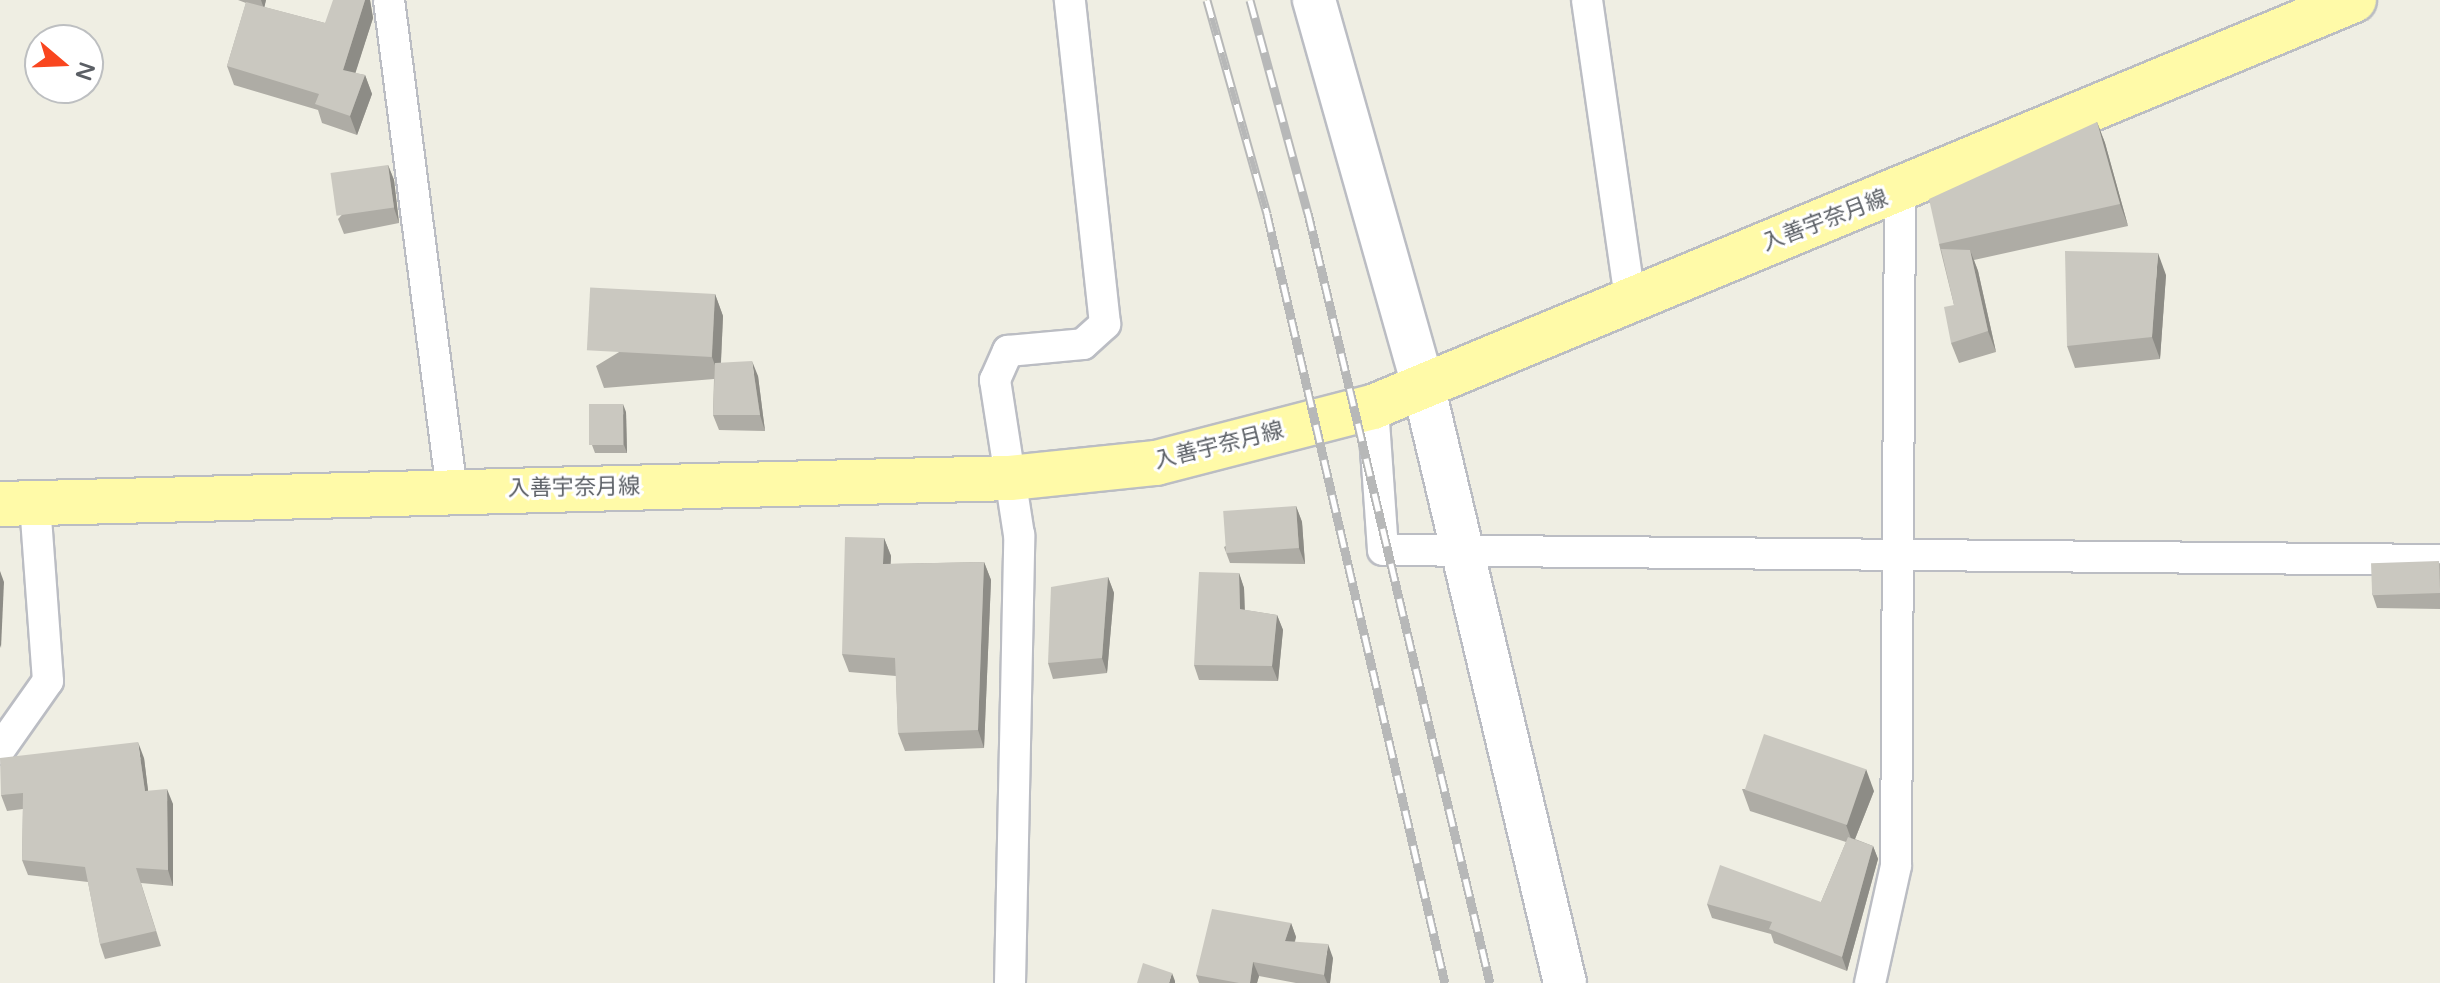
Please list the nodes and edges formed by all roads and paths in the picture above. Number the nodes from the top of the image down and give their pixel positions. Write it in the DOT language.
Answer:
graph roads {
  1 [pos="389,0"];
  2 [pos="1070,0"];
  3 [pos="1314,0"];
  4 [pos="1587,0"];
  5 [pos="2354,0"];
  6 [pos="1900,191"];
  7 [pos="1630,298"];
  8 [pos="1423,385"];
  9 [pos="1373,407"];
  10 [pos="1010,478"];
  11 [pos="452,491"];
  12 [pos="17,504"];
  13 [pos="1456,548"];
  14 [pos="1895,555"];
  15 [pos="2440,560"];
  16 [pos="0,749"];
  17 [pos="1010,983"];
  18 [pos="1565,983"];
  19 [pos="1870,983"];
  1 -- 11 [label="street"];
  2 -- 10 [label="street"];
  3 -- 8 [label="street"];
  4 -- 7 [label="street"];
  5 -- 6 [label="main road, 入善宇奈月線"];
  6 -- 7 [label="main road, 入善宇奈月線"];
  6 -- 14 [label="street"];
  7 -- 8 [label="main road, 入善宇奈月線"];
  8 -- 9 [label="main road, 入善宇奈月線"];
  8 -- 13 [label="street"];
  9 -- 10 [label="main road, 入善宇奈月線"];
  9 -- 13 [label="street"];
  10 -- 11 [label="main road, 入善宇奈月線"];
  10 -- 17 [label="street"];
  11 -- 12 [label="main road, 入善宇奈月線"];
  12 -- 16 [label="street"];
  13 -- 14 [label="street"];
  13 -- 18 [label="street"];
  14 -- 15 [label="street"];
  14 -- 19 [label="street"];
}
